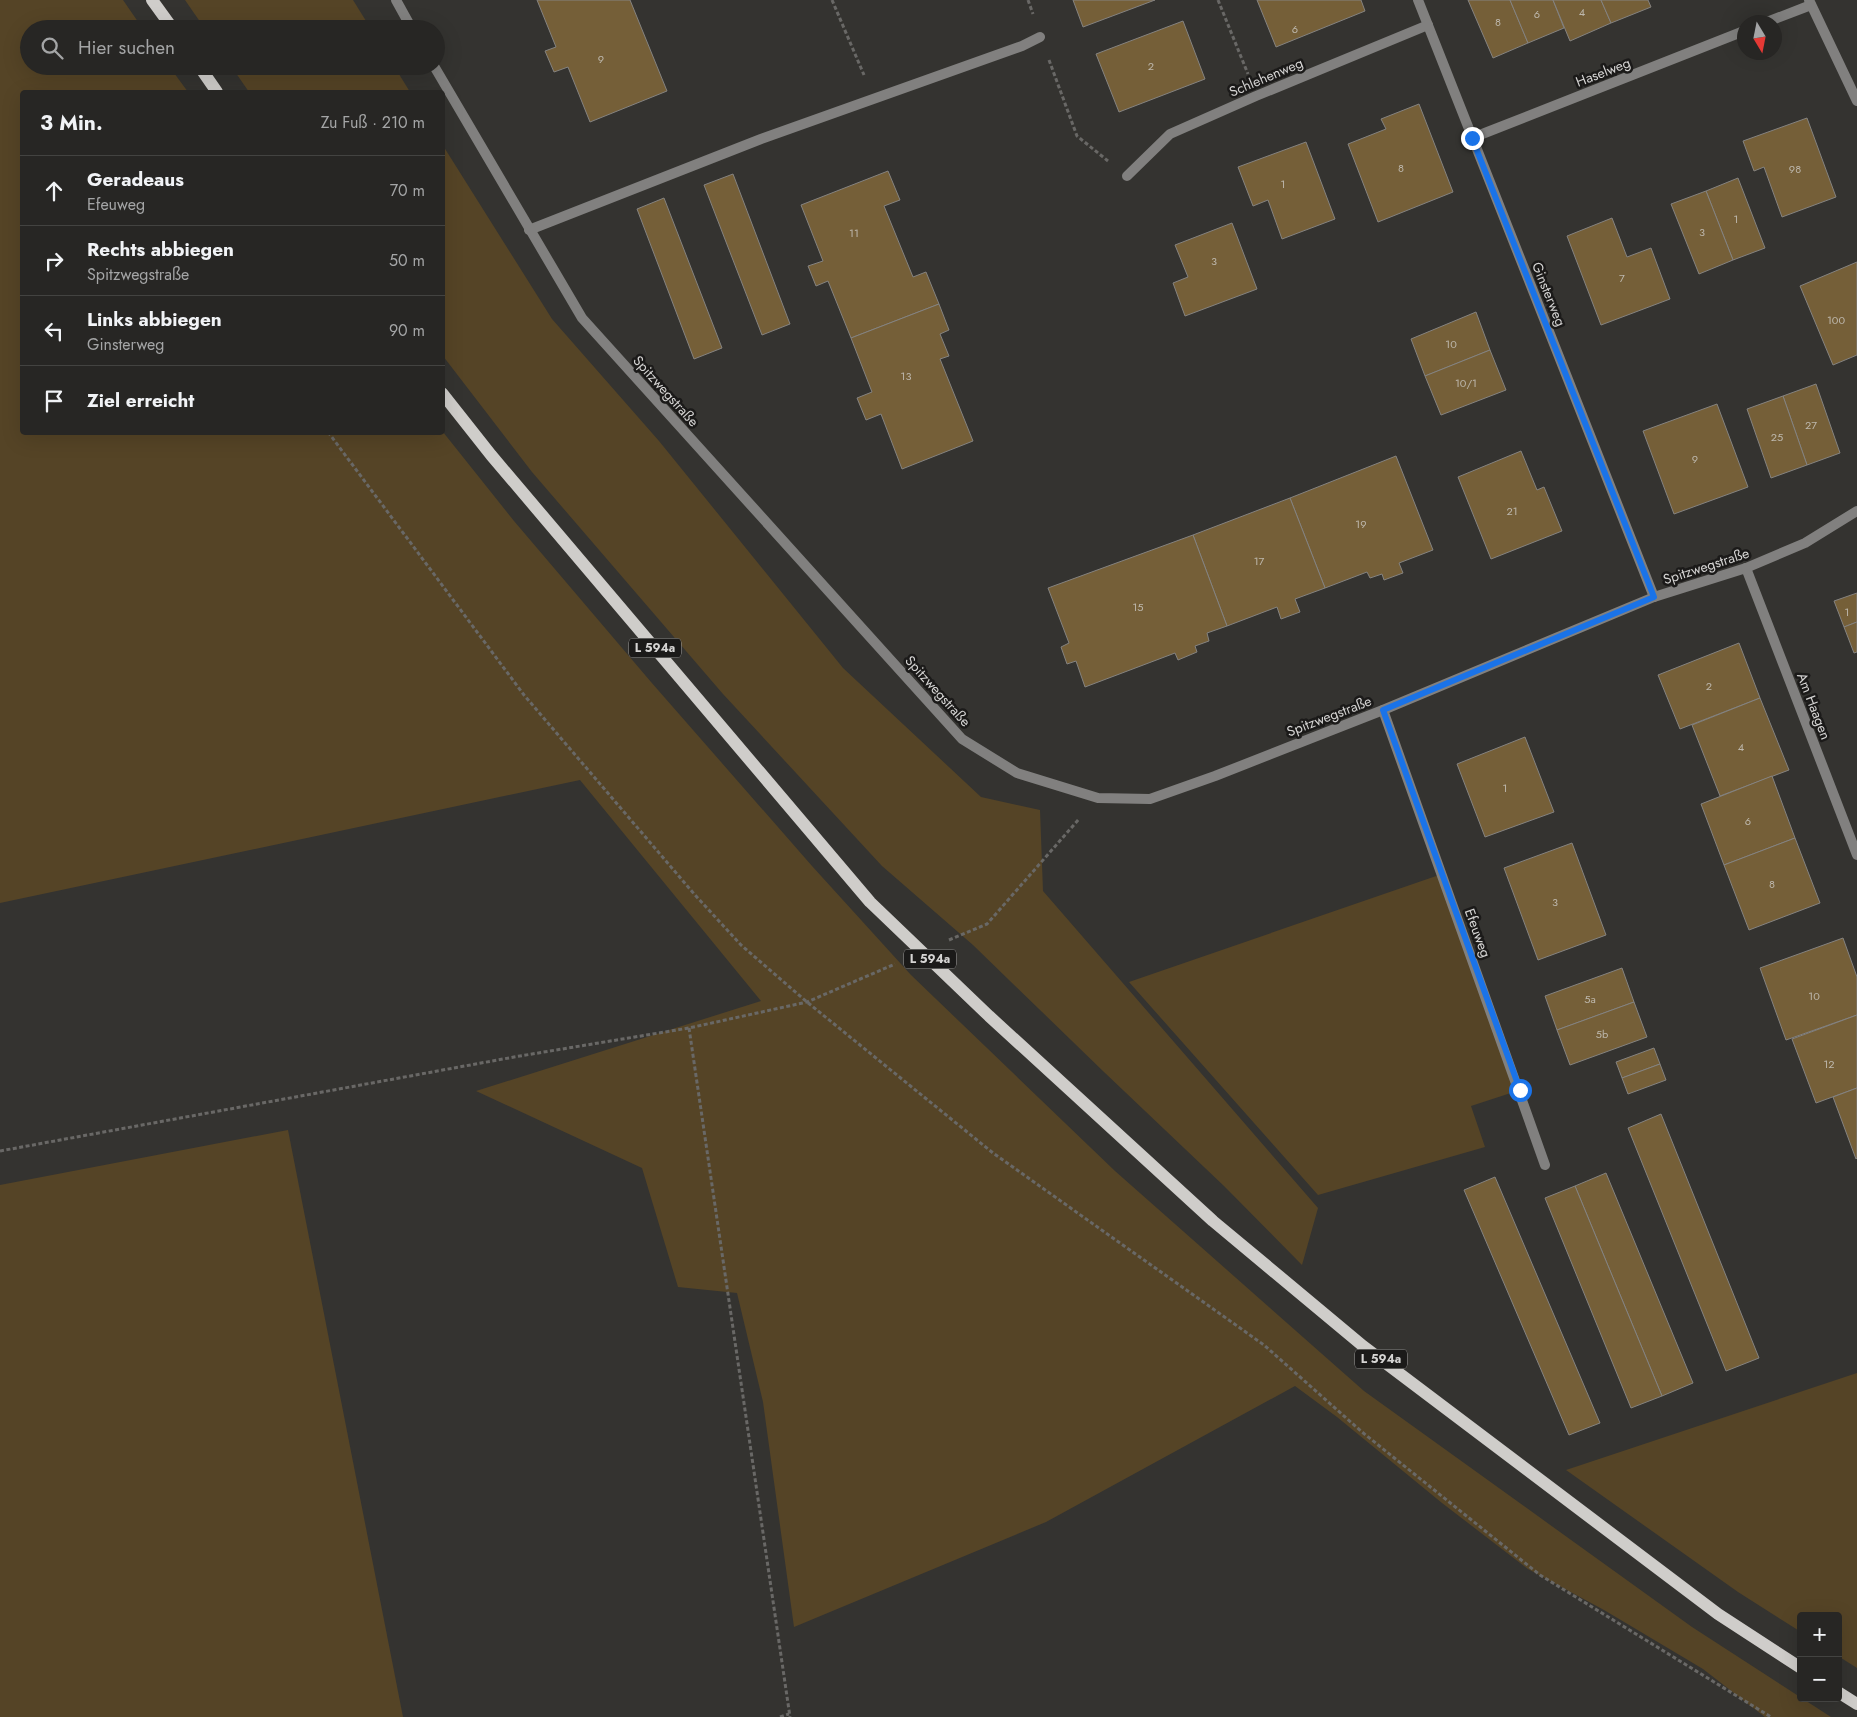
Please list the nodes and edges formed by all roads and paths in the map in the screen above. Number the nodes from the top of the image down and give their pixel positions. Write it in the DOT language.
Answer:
graph roads {
  1 [pos="152,0"];
  2 [pos="396,0"];
  3 [pos="832,0"];
  4 [pos="1028,0"];
  5 [pos="1218,0"];
  6 [pos="1418,0"];
  7 [pos="1810,2"];
  8 [pos="1781,15"];
  9 [pos="166,20"];
  10 [pos="407,20"];
  11 [pos="1428,25"];
  12 [pos="1737,34"];
  13 [pos="1040,37"];
  14 [pos="205,75"];
  15 [pos="439,75"];
  16 [pos="216,90"];
  17 [pos="1256,96"];
  18 [pos="874,98"];
  19 [pos="1857,101"];
  20 [pos="1472,138"];
  21 [pos="1127,176"];
  22 [pos="529,230"];
  23 [pos="445,397"];
  24 [pos="330,435"];
  25 [pos="1857,511"];
  26 [pos="1746,568"];
  27 [pos="1654,597"];
  28 [pos="1383,710"];
  29 [pos="1857,855"];
  30 [pos="0,1151"];
  31 [pos="1545,1165"];
  32 [pos="1797,1665"];
  33 [pos="1842,1695"];
  34 [pos="1857,1704"];
  35 [pos="789,1716"];
  36 [pos="780,1717"];
  37 [pos="1771,1717"];
  1 -- 9 [label="main road"];
  2 -- 10 [label="street"];
  3 -- 18 [label="path"];
  4 -- 13 [label="path"];
  5 -- 17 [label="path"];
  6 -- 11 [label="street, Ginsterweg"];
  7 -- 8 [label="street"];
  7 -- 19 [label="street"];
  11 -- 17 [label="street, Schlehenweg"];
  11 -- 20 [label="street, Ginsterweg"];
  12 -- 20 [label="street, Haselweg"];
  13 -- 18 [label="street"];
  13 -- 21 [label="path"];
  14 -- 16 [label="main road"];
  15 -- 22 [label="street, Spitzwegstraße"];
  17 -- 21 [label="street, Schlehenweg"];
  18 -- 22 [label="street"];
  20 -- 27 [label="street, Ginsterweg"];
  22 -- 28 [label="street, Spitzwegstraße"];
  23 -- 32 [label="main road, L 594a"];
  24 -- 37 [label="path"];
  25 -- 26 [label="street, Spitzwegstraße"];
  26 -- 27 [label="street, Spitzwegstraße"];
  26 -- 29 [label="street, Am Haagen"];
  27 -- 28 [label="street, Spitzwegstraße"];
  28 -- 31 [label="street, Efeuweg"];
  30 -- 35 [label="path"];
  33 -- 34 [label="main road"];
  35 -- 36 [label="path"];
}
